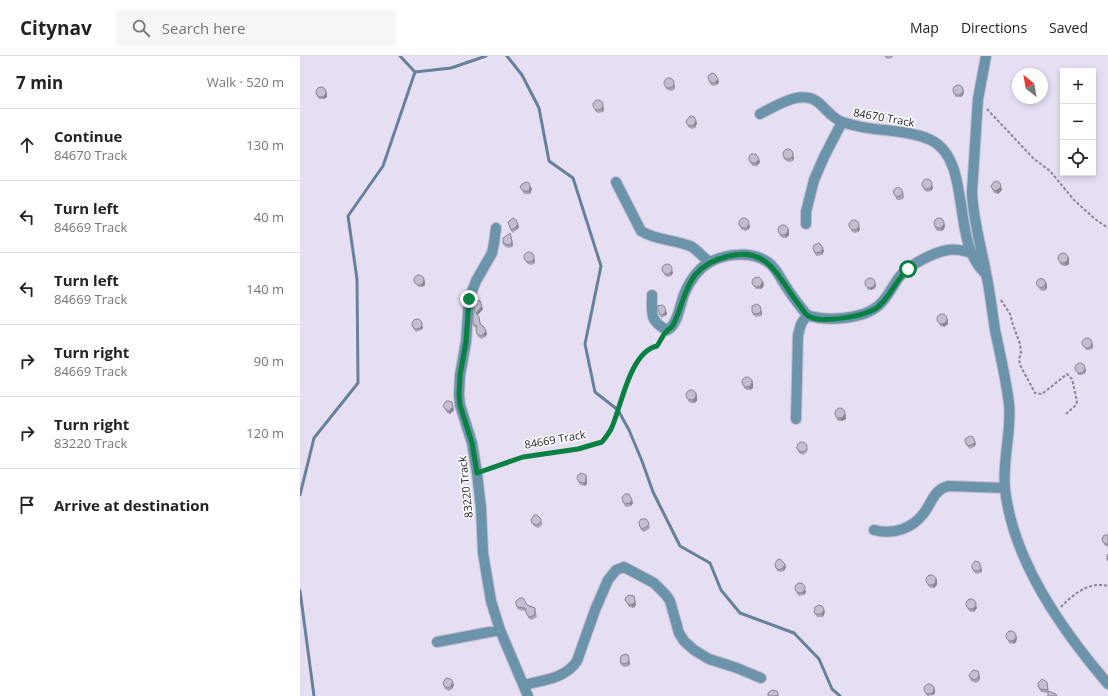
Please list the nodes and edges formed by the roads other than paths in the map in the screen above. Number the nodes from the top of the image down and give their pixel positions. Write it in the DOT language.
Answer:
graph roads {
  1 [pos="986,56"];
  2 [pos="760,114"];
  3 [pos="842,122"];
  4 [pos="616,182"];
  5 [pos="806,224"];
  6 [pos="496,228"];
  7 [pos="972,253"];
  8 [pos="710,262"];
  9 [pos="987,275"];
  10 [pos="652,295"];
  11 [pos="807,315"];
  12 [pos="796,419"];
  13 [pos="1005,488"];
  14 [pos="874,530"];
  15 [pos="500,630"];
  16 [pos="437,642"];
  17 [pos="761,678"];
  18 [pos="1108,684"];
  19 [pos="524,685"];
  20 [pos="528,696"];
  1 -- 9 [label="street"];
  2 -- 3 [label="street"];
  3 -- 5 [label="street, 84670 Track"];
  3 -- 7 [label="street, 84670 Track"];
  4 -- 8 [label="street"];
  6 -- 15 [label="street, 83220 Track"];
  7 -- 9 [label="street, 84670 Track"];
  7 -- 11 [label="street"];
  8 -- 10 [label="street"];
  8 -- 11 [label="street"];
  9 -- 13 [label="street"];
  11 -- 12 [label="street"];
  13 -- 14 [label="street"];
  13 -- 18 [label="street"];
  15 -- 16 [label="street"];
  15 -- 19 [label="street, 83220 Track"];
  17 -- 19 [label="street"];
  19 -- 20 [label="street, 83220 Track"];
}
